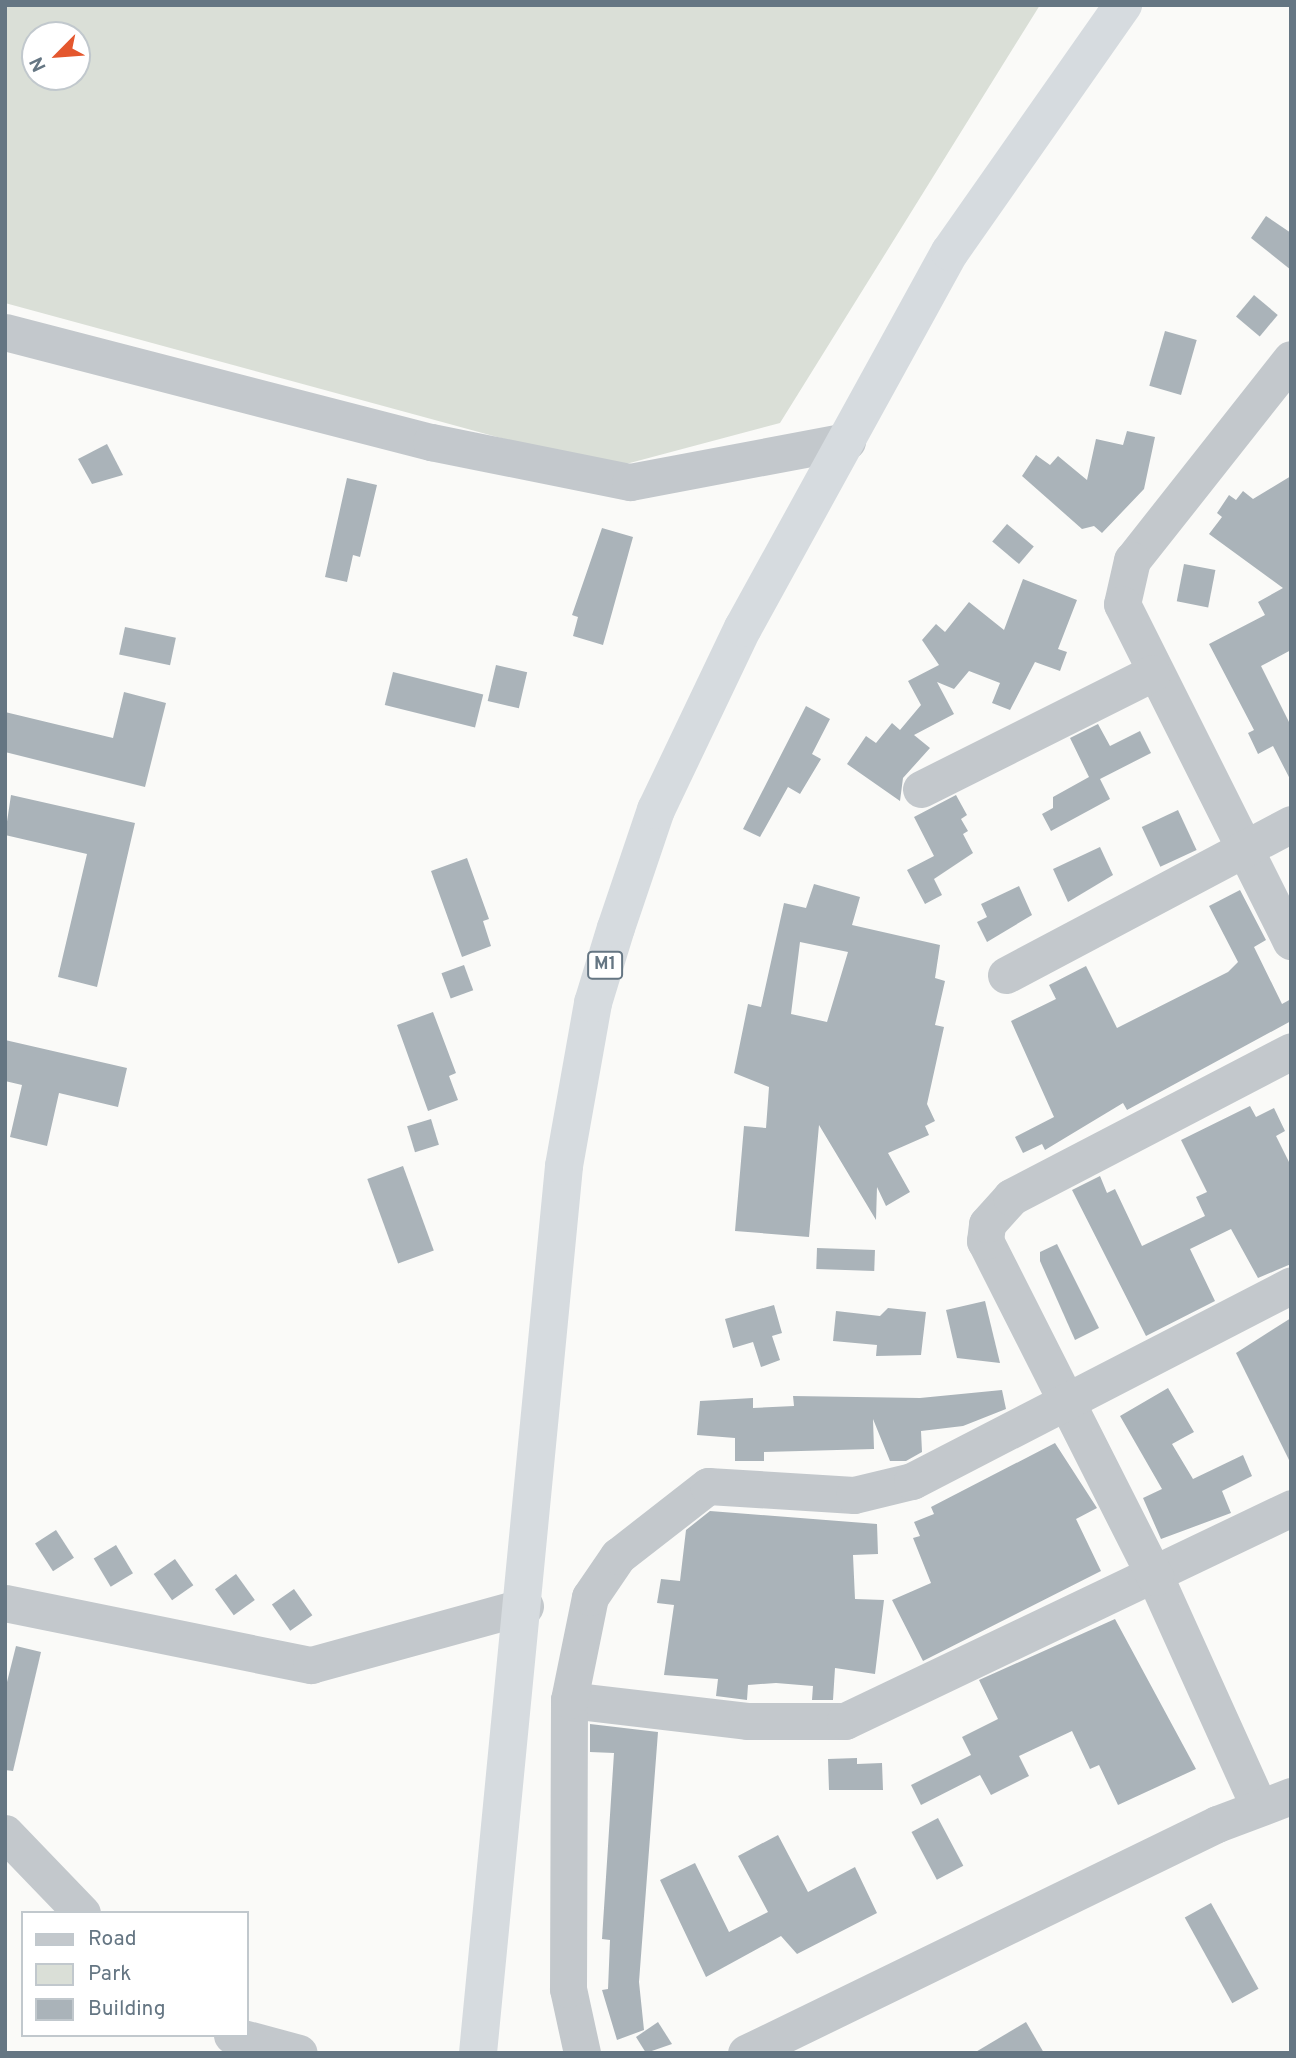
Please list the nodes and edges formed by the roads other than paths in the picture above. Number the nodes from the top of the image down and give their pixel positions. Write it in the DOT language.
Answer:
graph roads {
  1 [pos="1124,5"];
  2 [pos="5,332"];
  3 [pos="1289,365"];
  4 [pos="847,441"];
  5 [pos="1153,673"];
  6 [pos="921,789"];
  7 [pos="1291,824"];
  8 [pos="1245,848"];
  9 [pos="1291,941"];
  10 [pos="1006,975"];
  11 [pos="1291,1051"];
  12 [pos="1291,1286"];
  13 [pos="1065,1402"];
  14 [pos="1291,1508"];
  15 [pos="1155,1577"];
  16 [pos="5,1603"];
  17 [pos="524,1606"];
  18 [pos="569,1700"];
  19 [pos="1275,1802"];
  20 [pos="5,1833"];
  21 [pos="80,1911"];
  22 [pos="239,2037"];
  23 [pos="299,2053"];
  24 [pos="478,2053"];
  25 [pos="582,2053"];
  26 [pos="746,2053"];
  1 -- 4 [label="highway, M1"];
  2 -- 4 [label="street"];
  3 -- 5 [label="street"];
  4 -- 17 [label="highway, M1"];
  5 -- 6 [label="street"];
  5 -- 8 [label="street"];
  7 -- 8 [label="street"];
  8 -- 9 [label="street"];
  8 -- 10 [label="street"];
  11 -- 13 [label="street"];
  12 -- 13 [label="street"];
  13 -- 15 [label="street"];
  13 -- 18 [label="street"];
  14 -- 15 [label="street"];
  15 -- 18 [label="street"];
  15 -- 19 [label="street"];
  16 -- 17 [label="street"];
  17 -- 24 [label="highway, M1"];
  18 -- 25 [label="street"];
  19 -- 26 [label="street"];
  20 -- 21 [label="street"];
  22 -- 23 [label="street"];
}
